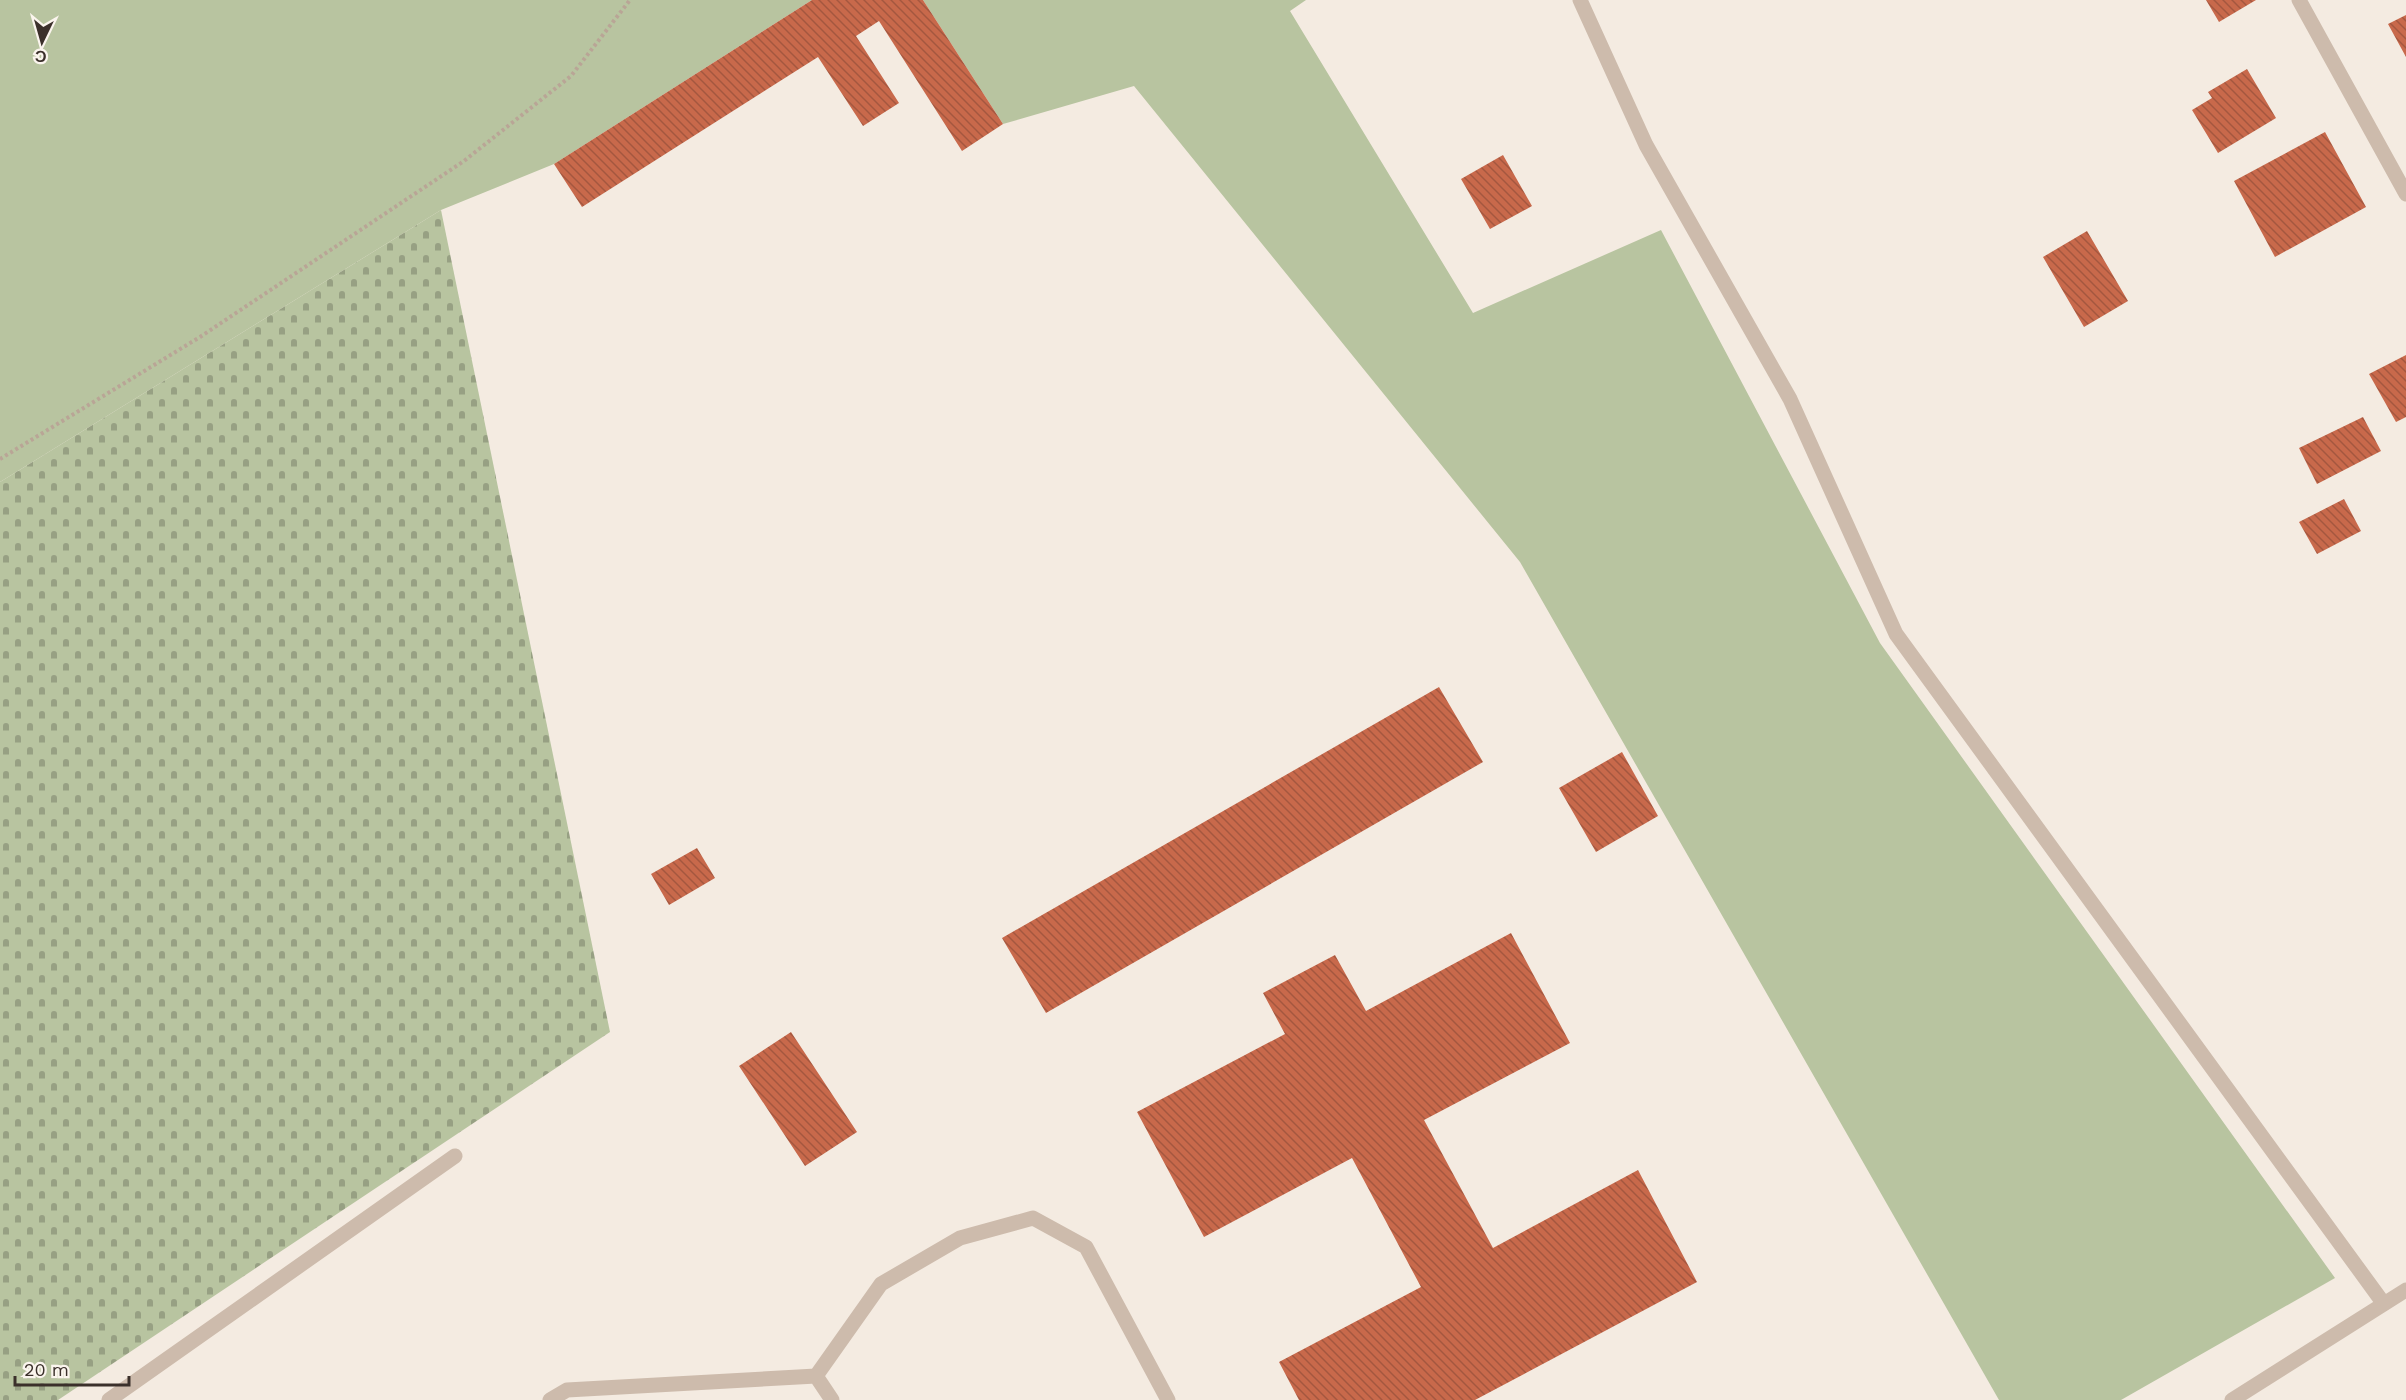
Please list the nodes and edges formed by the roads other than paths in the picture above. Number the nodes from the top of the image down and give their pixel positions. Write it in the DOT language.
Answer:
graph roads {
  1 [pos="1580,0"];
  2 [pos="2299,0"];
  3 [pos="2406,194"];
  4 [pos="455,1156"];
  5 [pos="2406,1290"];
  6 [pos="2384,1304"];
  7 [pos="816,1376"];
  8 [pos="110,1400"];
  9 [pos="550,1400"];
  10 [pos="832,1400"];
  11 [pos="1168,1400"];
  12 [pos="2232,1400"];
  1 -- 6 [label="street"];
  2 -- 3 [label="street"];
  4 -- 8 [label="street"];
  5 -- 6 [label="street"];
  6 -- 12 [label="street"];
  7 -- 9 [label="street"];
  7 -- 10 [label="street"];
  7 -- 11 [label="street"];
}
